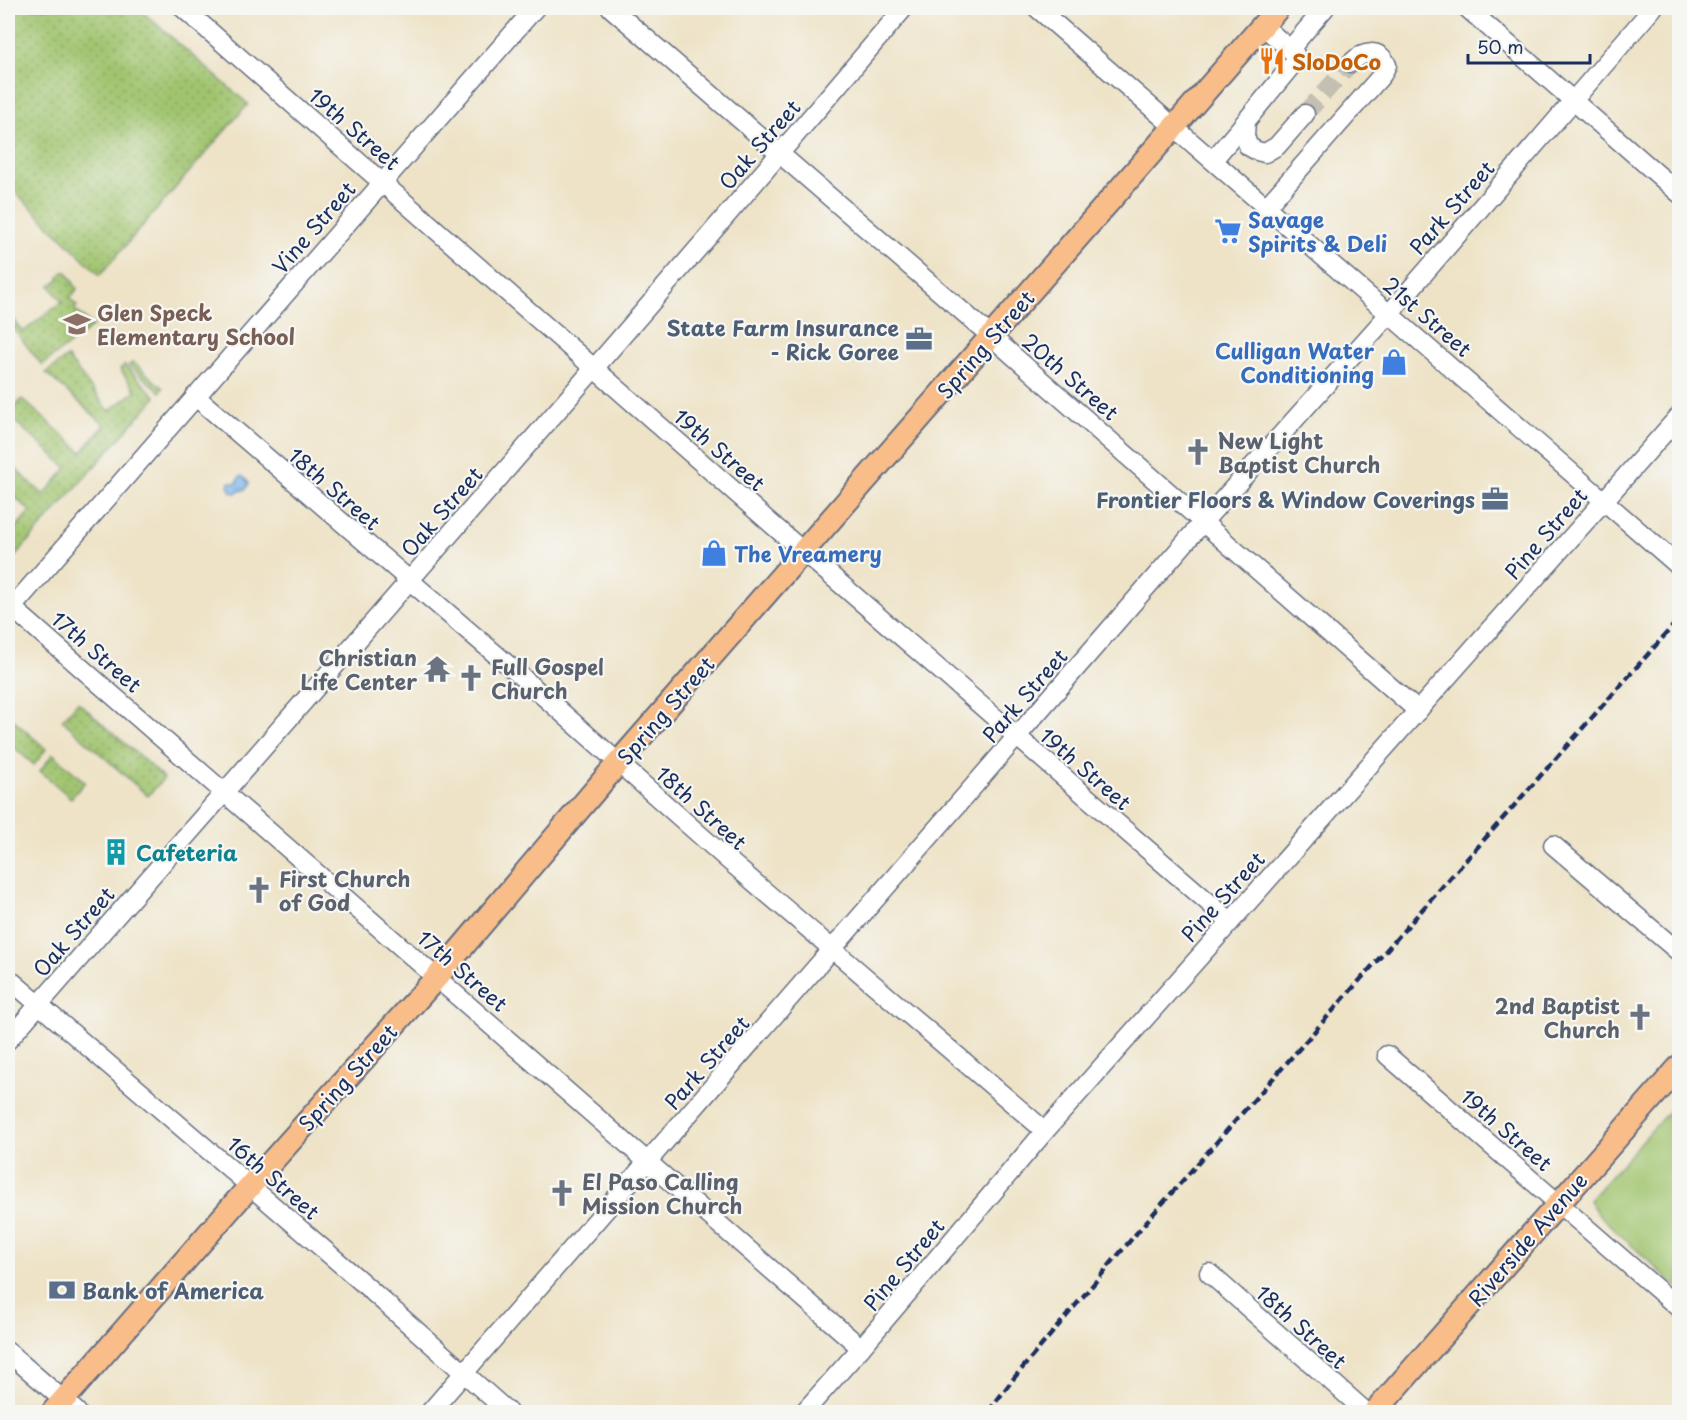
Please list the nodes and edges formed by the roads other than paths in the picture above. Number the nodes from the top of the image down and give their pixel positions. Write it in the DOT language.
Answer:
graph roads {
  1 [pos="183,8"];
  2 [pos="535,8"];
  3 [pos="611,8"];
  4 [pos="904,8"];
  5 [pos="1037,8"];
  6 [pos="1278,8"];
  7 [pos="1325,8"];
  8 [pos="1467,8"];
  9 [pos="1653,8"];
  10 [pos="1262,25"];
  11 [pos="1290,49"];
  12 [pos="1351,63"];
  13 [pos="1574,100"];
  14 [pos="1305,114"];
  15 [pos="1246,121"];
  16 [pos="1174,125"];
  17 [pos="781,153"];
  18 [pos="1214,160"];
  19 [pos="383,182"];
  20 [pos="1680,194"];
  21 [pos="1268,206"];
  22 [pos="1390,313"];
  23 [pos="992,337"];
  24 [pos="596,369"];
  25 [pos="195,396"];
  26 [pos="1680,415"];
  27 [pos="1604,499"];
  28 [pos="1203,522"];
  29 [pos="804,552"];
  30 [pos="1680,567"];
  31 [pos="409,581"];
  32 [pos="9,608"];
  33 [pos="1418,711"];
  34 [pos="1018,737"];
  35 [pos="619,762"];
  36 [pos="222,792"];
  37 [pos="1553,845"];
  38 [pos="1230,921"];
  39 [pos="834,950"];
  40 [pos="1680,953"];
  41 [pos="437,976"];
  42 [pos="8,978"];
  43 [pos="38,1005"];
  44 [pos="8,1040"];
  45 [pos="1387,1055"];
  46 [pos="1680,1066"];
  47 [pos="1045,1131"];
  48 [pos="649,1162"];
  49 [pos="250,1186"];
  50 [pos="1559,1203"];
  51 [pos="1209,1274"];
  52 [pos="1680,1309"];
  53 [pos="861,1348"];
  54 [pos="8,1352"];
  55 [pos="465,1374"];
  56 [pos="65,1409"];
  57 [pos="430,1413"];
  58 [pos="508,1413"];
  59 [pos="804,1413"];
  60 [pos="1366,1413"];
  61 [pos="1375,1413"];
  1 -- 19 [label="street, 19th Street"];
  2 -- 19 [label="street, Vine Street"];
  3 -- 17 [label="street, 20th Street"];
  4 -- 17 [label="street, Oak Street"];
  5 -- 16 [label="street, 21st Street"];
  6 -- 10 [label="main road, Spring Street"];
  7 -- 11 [label="street"];
  8 -- 13 [label="street"];
  9 -- 13 [label="street, Park Street"];
  10 -- 11 [label="street"];
  10 -- 16 [label="main road, Spring Street"];
  11 -- 15 [label="street"];
  12 -- 21 [label="street"];
  13 -- 20 [label="street"];
  13 -- 22 [label="street, Park Street"];
  14 -- 15 [label="street"];
  15 -- 18 [label="street"];
  16 -- 18 [label="street, 21st Street"];
  16 -- 23 [label="main road, Spring Street"];
  17 -- 23 [label="street, 20th Street"];
  17 -- 24 [label="street, Oak Street"];
  18 -- 21 [label="street, 21st Street"];
  19 -- 24 [label="street, 19th Street"];
  19 -- 25 [label="street, Vine Street"];
  21 -- 22 [label="street, 21st Street"];
  22 -- 27 [label="street, 21st Street"];
  22 -- 28 [label="street, Park Street"];
  23 -- 28 [label="street, 20th Street"];
  23 -- 29 [label="main road, Spring Street"];
  24 -- 29 [label="street, 19th Street"];
  24 -- 31 [label="street, Oak Street"];
  25 -- 31 [label="street, 18th Street"];
  25 -- 32 [label="street, Vine Street"];
  26 -- 27 [label="street, Pine Street"];
  27 -- 30 [label="street, 21st Street"];
  27 -- 33 [label="street, Pine Street"];
  28 -- 33 [label="street, 20th Street"];
  28 -- 34 [label="street, Park Street"];
  29 -- 34 [label="street, 19th Street"];
  29 -- 35 [label="main road, Spring Street"];
  31 -- 35 [label="street, 18th Street"];
  31 -- 36 [label="street, Oak Street"];
  32 -- 36 [label="street, 17th Street"];
  33 -- 38 [label="street, Pine Street"];
  34 -- 38 [label="street, 19th Street"];
  34 -- 39 [label="street, Park Street"];
  35 -- 39 [label="street, 18th Street"];
  35 -- 41 [label="main road, Spring Street"];
  36 -- 41 [label="street, 17th Street"];
  36 -- 43 [label="street, Oak Street"];
  37 -- 40 [label="street"];
  38 -- 47 [label="street, Pine Street"];
  39 -- 47 [label="street, 18th Street"];
  39 -- 48 [label="street, Park Street"];
  41 -- 48 [label="street, 17th Street"];
  41 -- 49 [label="main road, Spring Street"];
  42 -- 43 [label="street, 16th Street"];
  43 -- 44 [label="street, Oak Street"];
  43 -- 49 [label="street, 16th Street"];
  45 -- 50 [label="street, 19th Street"];
  46 -- 50 [label="main road, Riverside Avenue"];
  47 -- 53 [label="street, Pine Street"];
  48 -- 53 [label="street, 17th Street"];
  48 -- 55 [label="street, Park Street"];
  49 -- 55 [label="street, 16th Street"];
  49 -- 56 [label="main road, Spring Street"];
  50 -- 52 [label="street, 19th Street"];
  50 -- 61 [label="main road, Riverside Avenue"];
  51 -- 60 [label="street, 18th Street"];
  53 -- 59 [label="street, Pine Street"];
  54 -- 56 [label="street"];
  55 -- 57 [label="street, Park Street"];
  55 -- 58 [label="street, 16th Street"];
}
